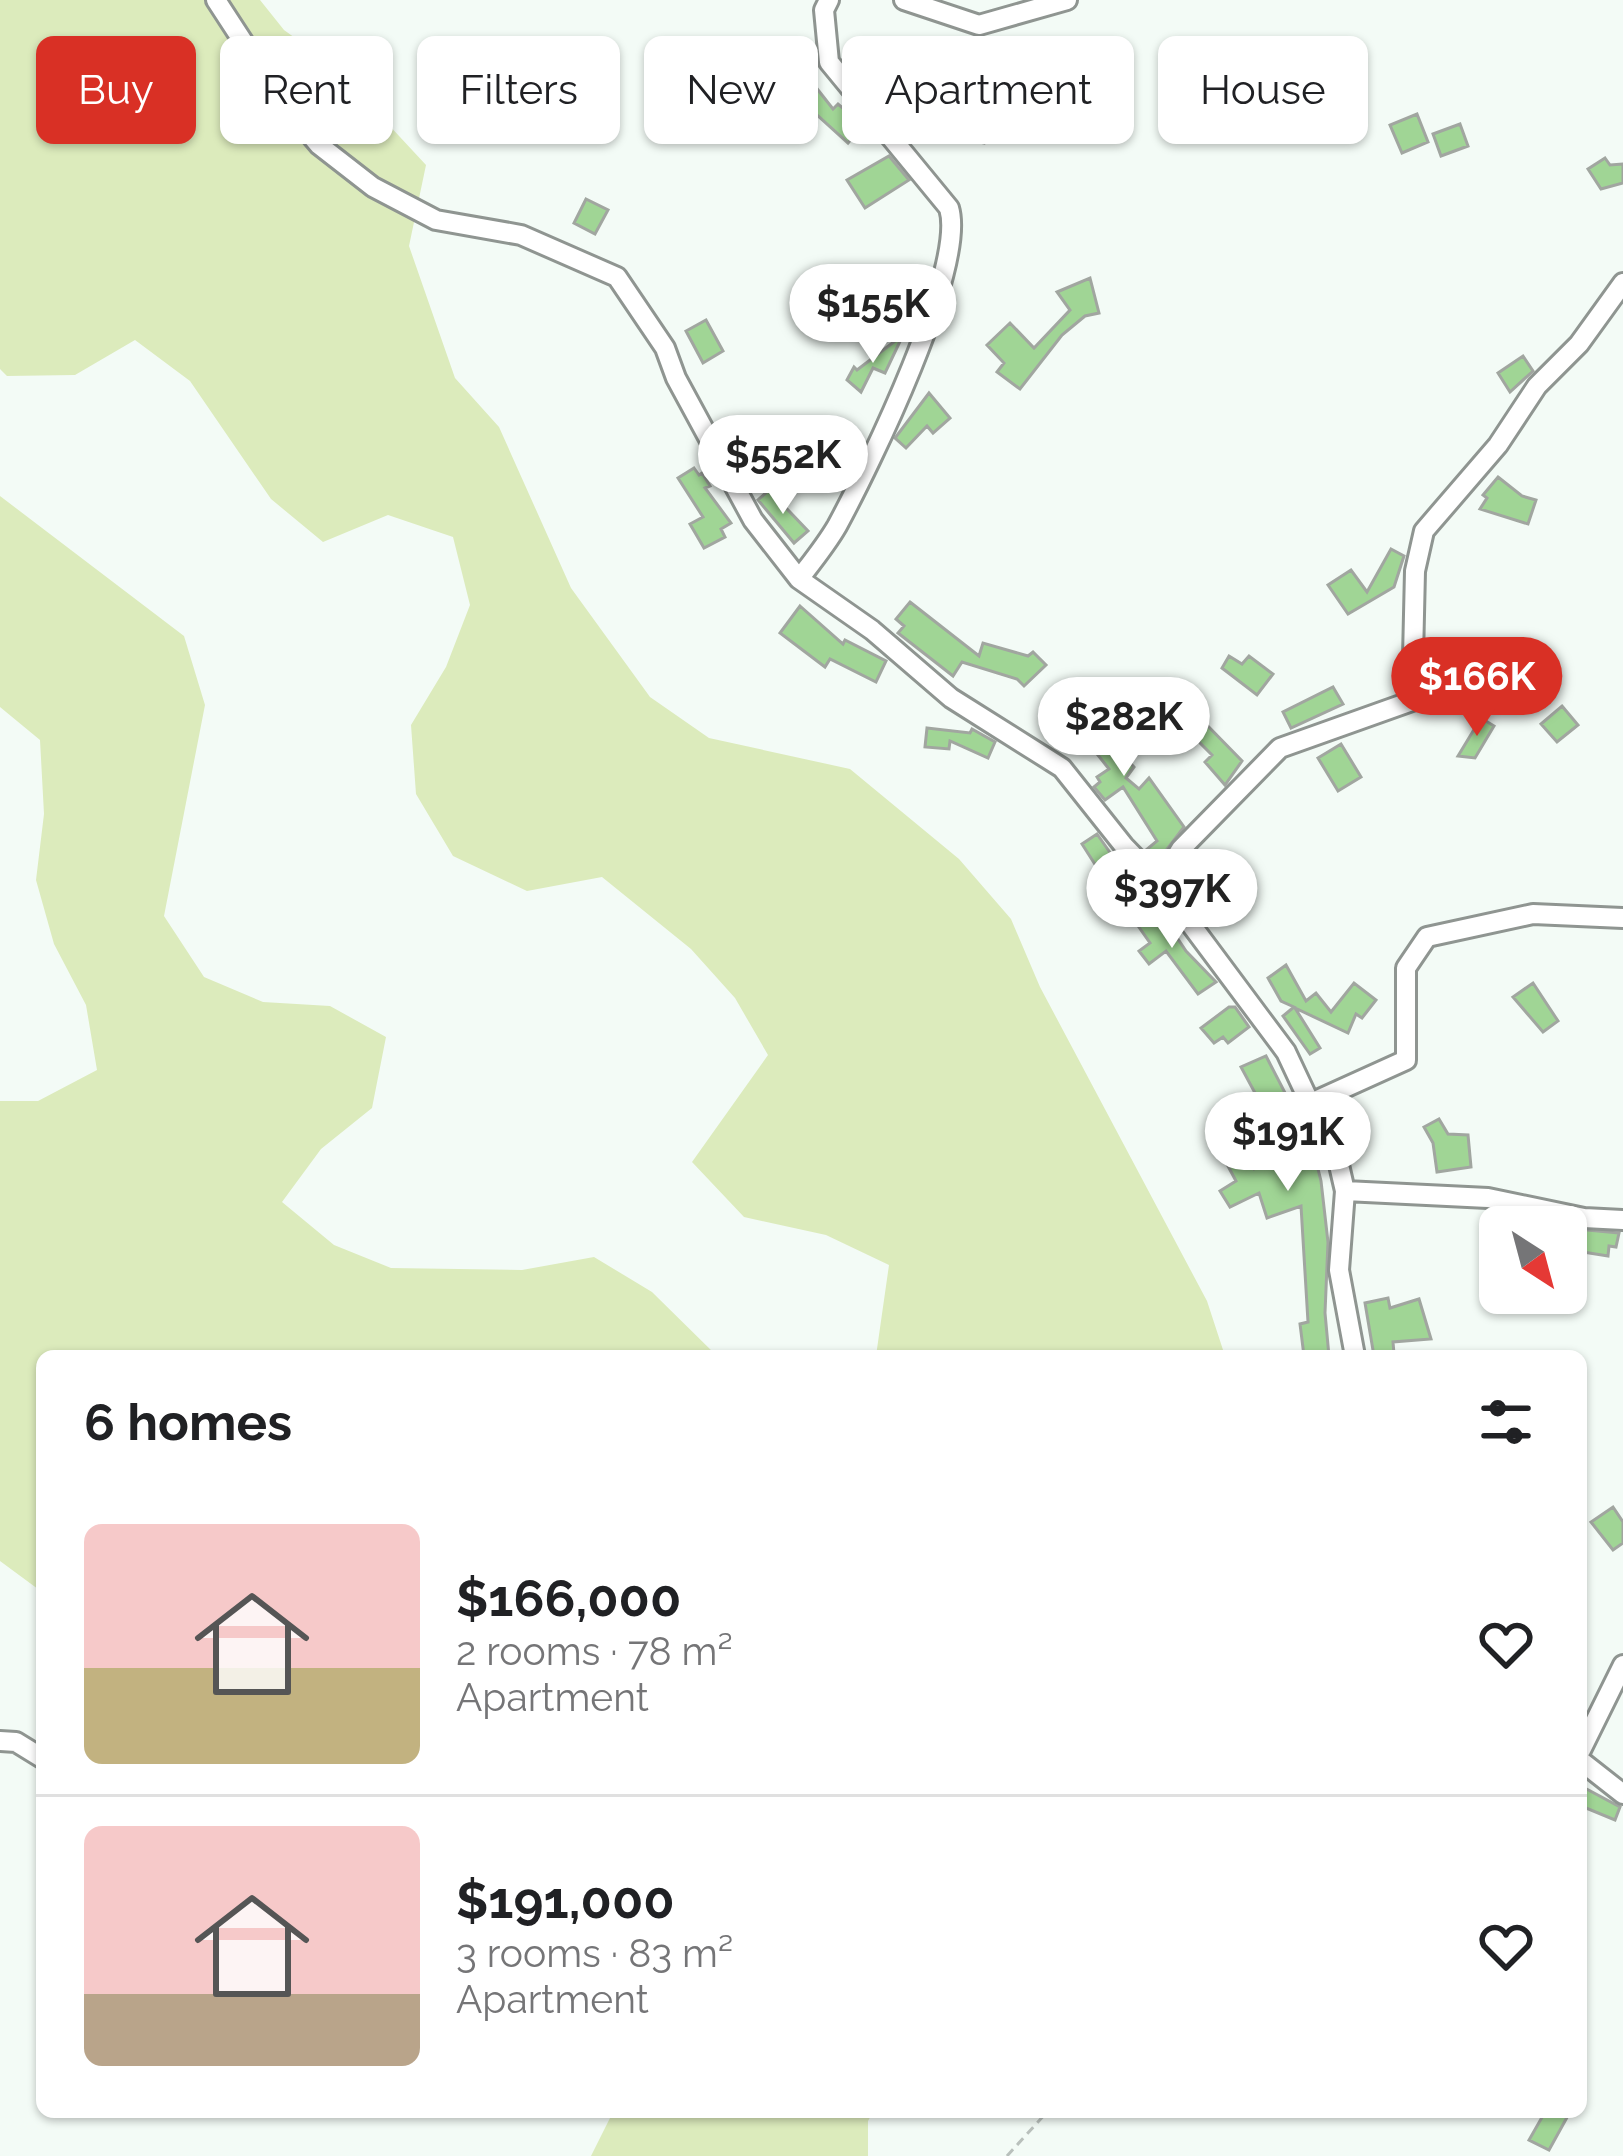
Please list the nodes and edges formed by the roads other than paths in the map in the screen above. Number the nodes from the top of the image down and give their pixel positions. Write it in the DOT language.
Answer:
graph roads {
  1 [pos="216,0"];
  2 [pos="829,0"];
  3 [pos="904,0"];
  4 [pos="1066,0"];
  5 [pos="1623,283"];
  6 [pos="800,579"];
  7 [pos="1160,883"];
  8 [pos="1623,918"];
  9 [pos="1311,1102"];
  10 [pos="1345,1191"];
  11 [pos="1623,1220"];
  12 [pos="1354,1350"];
  13 [pos="1623,1665"];
  14 [pos="1587,1738"];
  15 [pos="0,1742"];
  16 [pos="36,1754"];
  17 [pos="1587,1767"];
  18 [pos="1623,1794"];
  1 -- 6 [label="street"];
  2 -- 6 [label="street"];
  3 -- 4 [label="street"];
  5 -- 7 [label="street"];
  6 -- 7 [label="street"];
  7 -- 9 [label="street"];
  8 -- 9 [label="street"];
  9 -- 10 [label="street"];
  10 -- 11 [label="street"];
  10 -- 12 [label="street"];
  13 -- 14 [label="street"];
  15 -- 16 [label="street"];
  17 -- 18 [label="street"];
}
